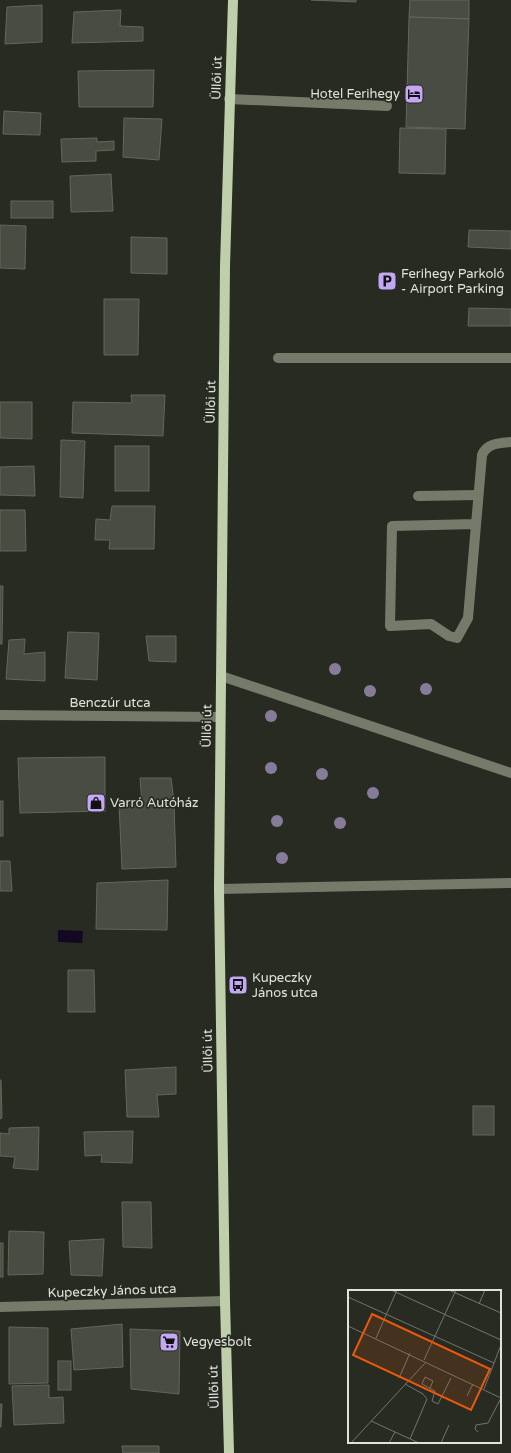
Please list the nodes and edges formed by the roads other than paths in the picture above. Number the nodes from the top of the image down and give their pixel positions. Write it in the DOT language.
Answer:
graph roads {
  1 [pos="233,0"];
  2 [pos="229,99"];
  3 [pos="387,106"];
  4 [pos="278,358"];
  5 [pos="511,358"];
  6 [pos="511,442"];
  7 [pos="478,495"];
  8 [pos="418,496"];
  9 [pos="476,524"];
  10 [pos="221,676"];
  11 [pos="0,716"];
  12 [pos="220,717"];
  13 [pos="511,774"];
  14 [pos="511,883"];
  15 [pos="219,888"];
  16 [pos="225,1301"];
  17 [pos="0,1307"];
  18 [pos="229,1453"];
  1 -- 2 [label="main road, Üllői út"];
  2 -- 3 [label="street"];
  2 -- 10 [label="main road, Üllői út"];
  4 -- 5 [label="street"];
  6 -- 7 [label="street"];
  7 -- 8 [label="street"];
  7 -- 9 [label="street"];
  9 -- 9 [label="street"];
  10 -- 12 [label="main road, Üllői út"];
  10 -- 13 [label="street"];
  11 -- 12 [label="street, Benczúr utca"];
  12 -- 15 [label="main road, Üllői út"];
  14 -- 15 [label="street"];
  15 -- 16 [label="main road, Üllői út"];
  16 -- 17 [label="street, Kupeczky János utca"];
  16 -- 18 [label="main road, Üllői út"];
}
